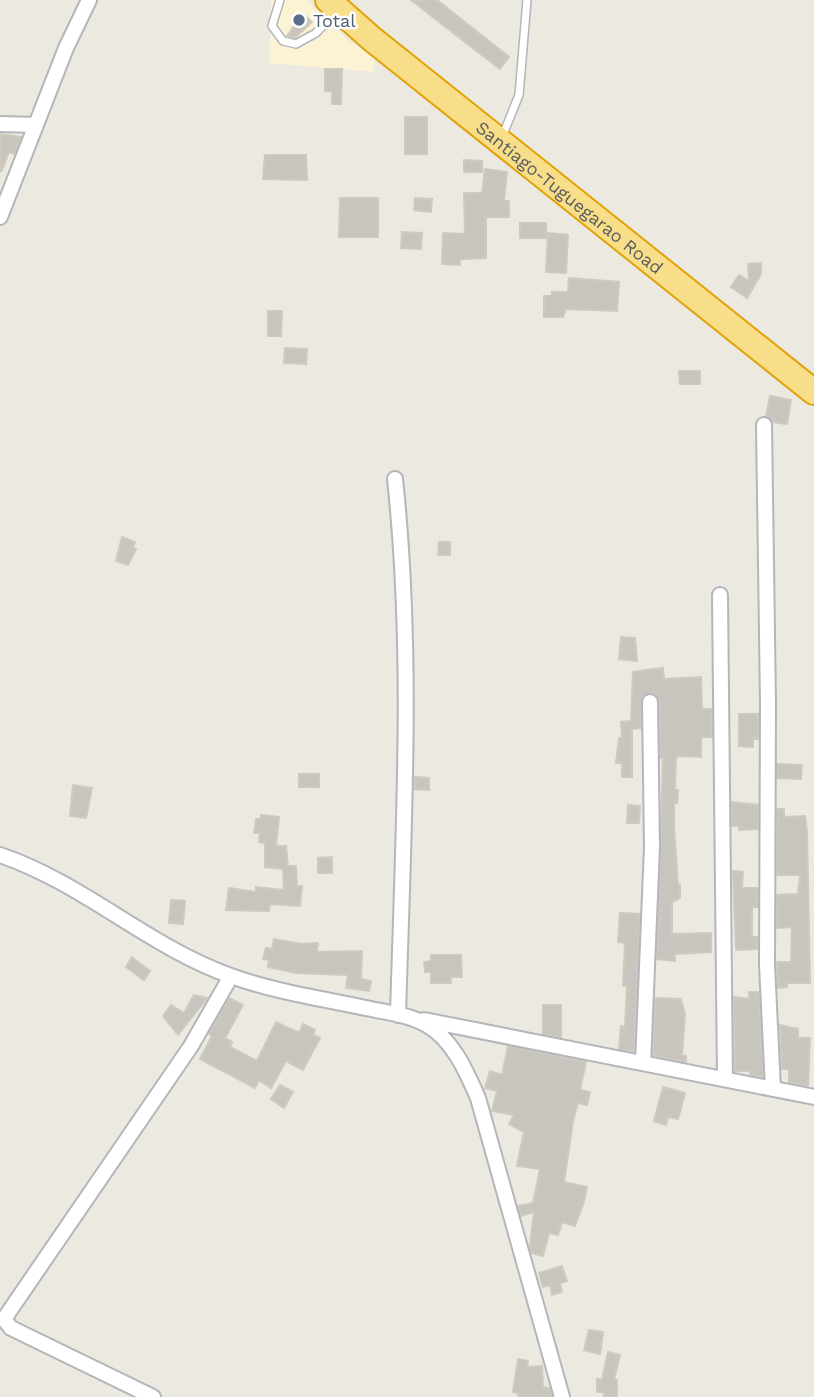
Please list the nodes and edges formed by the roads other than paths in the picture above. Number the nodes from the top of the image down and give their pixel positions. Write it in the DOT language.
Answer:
graph roads {
  1 [pos="89,0"];
  2 [pos="280,0"];
  3 [pos="527,0"];
  4 [pos="333,5"];
  5 [pos="0,124"];
  6 [pos="36,125"];
  7 [pos="501,141"];
  8 [pos="0,217"];
  9 [pos="814,392"];
  10 [pos="764,425"];
  11 [pos="395,479"];
  12 [pos="720,595"];
  13 [pos="650,702"];
  14 [pos="0,855"];
  15 [pos="231,976"];
  16 [pos="405,1016"];
  17 [pos="643,1063"];
  18 [pos="725,1079"];
  19 [pos="773,1089"];
  20 [pos="814,1097"];
  21 [pos="153,1397"];
  22 [pos="562,1397"];
  1 -- 6 [label="street"];
  2 -- 4 [label="lane"];
  3 -- 7 [label="lane"];
  4 -- 7 [label="highway, Santiago-Tuguegarao Road"];
  5 -- 6 [label="street"];
  6 -- 8 [label="street"];
  7 -- 9 [label="highway, Santiago-Tuguegarao Road"];
  10 -- 19 [label="street"];
  11 -- 16 [label="street"];
  12 -- 18 [label="street"];
  13 -- 17 [label="street"];
  14 -- 15 [label="street"];
  15 -- 16 [label="street"];
  15 -- 21 [label="street"];
  16 -- 17 [label="street"];
  16 -- 22 [label="street"];
  17 -- 18 [label="street"];
  18 -- 19 [label="street"];
  19 -- 20 [label="street"];
}
